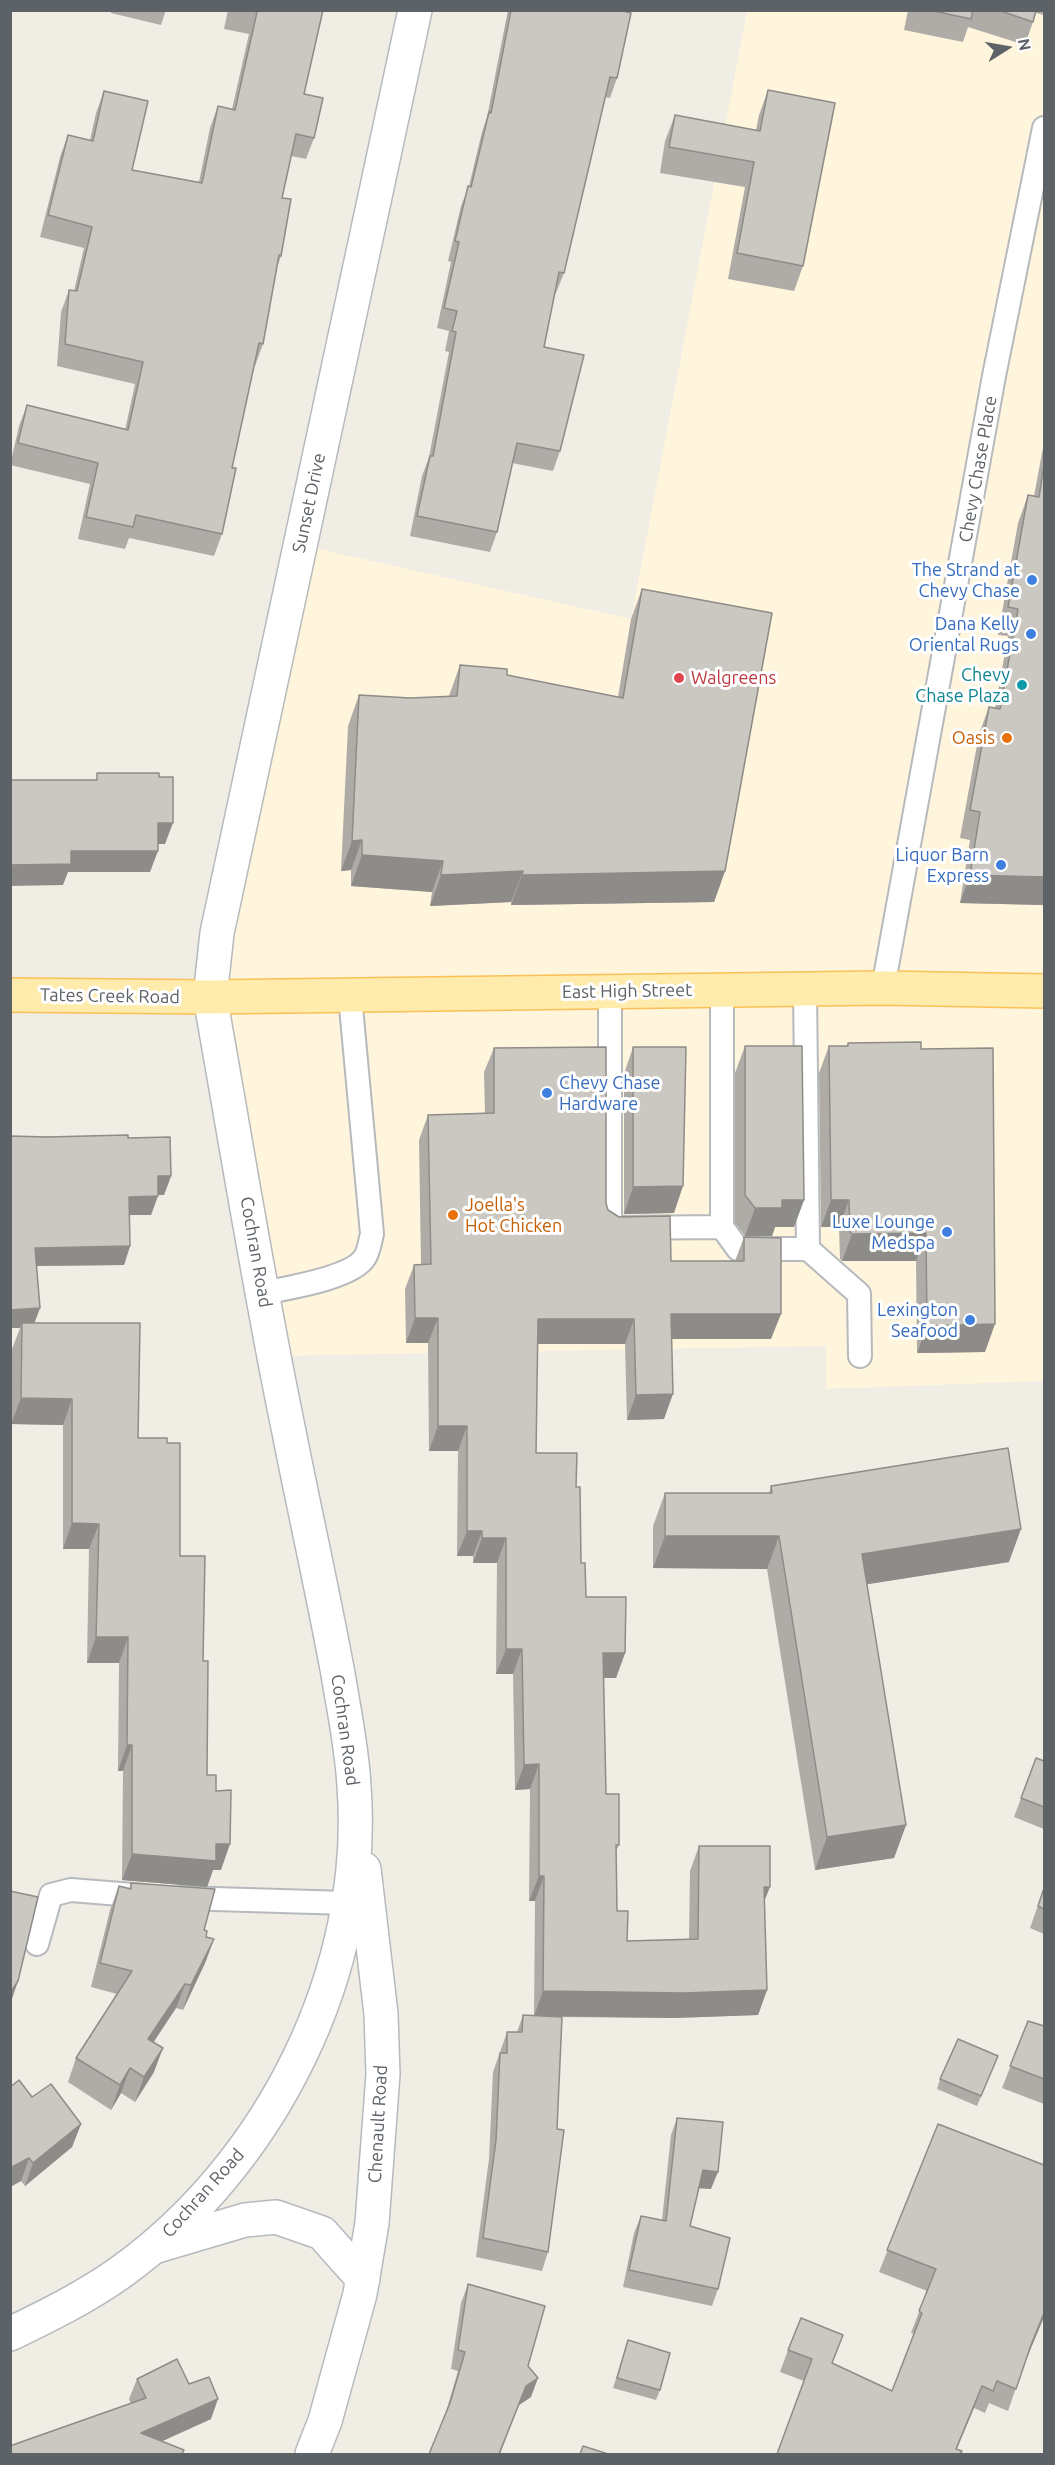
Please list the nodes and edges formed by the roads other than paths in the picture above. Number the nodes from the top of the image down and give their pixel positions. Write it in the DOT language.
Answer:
graph roads {
  1 [pos="415,10"];
  2 [pos="1044,128"];
  3 [pos="883,988"];
  4 [pos="805,989"];
  5 [pos="722,990"];
  6 [pos="1044,991"];
  7 [pos="610,992"];
  8 [pos="10,995"];
  9 [pos="350,996"];
  10 [pos="210,997"];
  11 [pos="722,1227"];
  12 [pos="808,1249"];
  13 [pos="264,1293"];
  14 [pos="860,1356"];
  15 [pos="355,1787"];
  16 [pos="347,1903"];
  17 [pos="37,1944"];
  18 [pos="150,2248"];
  19 [pos="363,2279"];
  20 [pos="10,2334"];
  21 [pos="312,2454"];
  1 -- 10 [label="street, Sunset Drive"];
  2 -- 3 [label="lane, Chevy Chase Place"];
  3 -- 4 [label="main road, East High Street"];
  3 -- 6 [label="main road, East High Street"];
  4 -- 5 [label="main road, East High Street"];
  4 -- 12 [label="lane"];
  5 -- 7 [label="main road, East High Street"];
  5 -- 11 [label="lane"];
  7 -- 9 [label="main road, East High Street"];
  7 -- 11 [label="lane"];
  8 -- 10 [label="main road, Tates Creek Road"];
  9 -- 10 [label="main road, East High Street"];
  9 -- 13 [label="lane"];
  10 -- 13 [label="street, Cochran Road"];
  11 -- 12 [label="lane"];
  12 -- 14 [label="lane"];
  13 -- 15 [label="street, Cochran Road"];
  15 -- 16 [label="street, Cochran Road"];
  15 -- 19 [label="street, Chenault Road"];
  16 -- 17 [label="lane"];
  16 -- 18 [label="street, Cochran Road"];
  18 -- 19 [label="street"];
  18 -- 20 [label="street, Cochran Road"];
  19 -- 21 [label="street, Chenault Road"];
}
